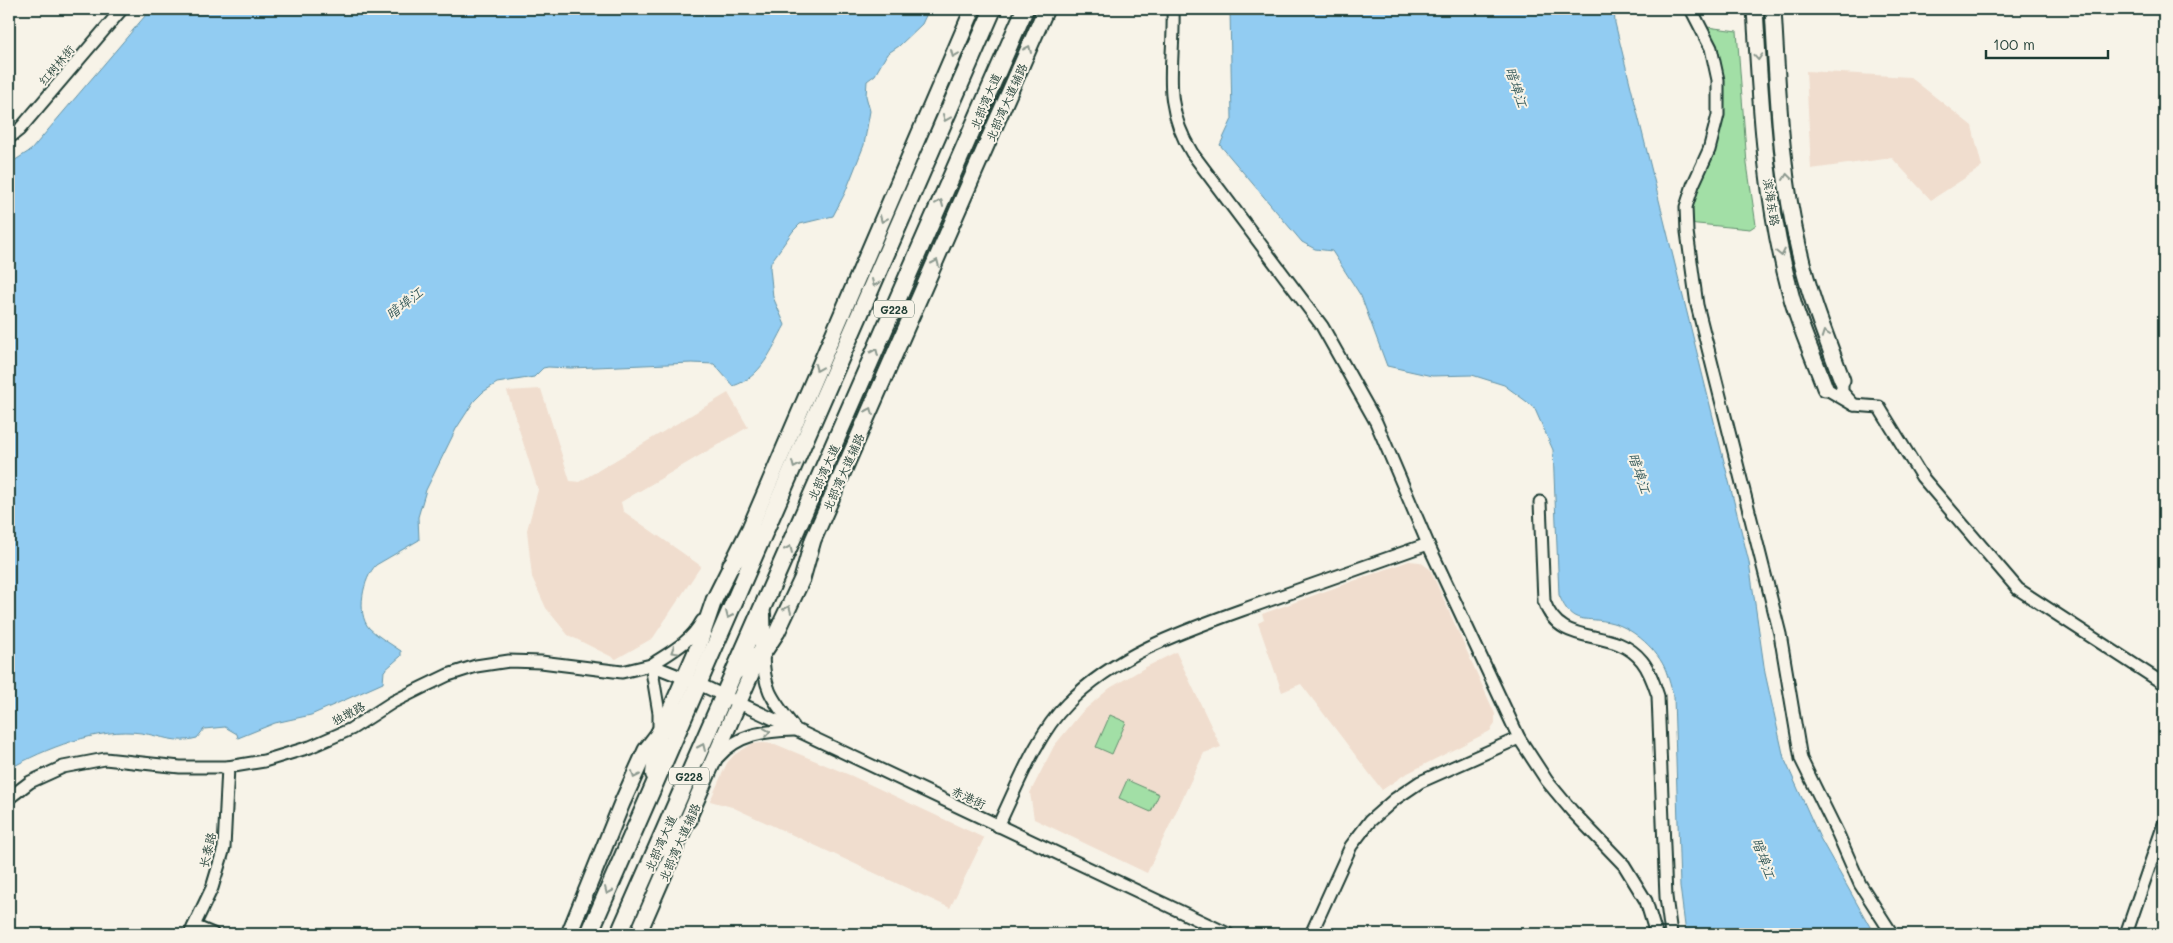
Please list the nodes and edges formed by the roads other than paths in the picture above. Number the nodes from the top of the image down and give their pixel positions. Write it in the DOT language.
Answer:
graph roads {
  1 [pos="122,9"];
  2 [pos="973,9"];
  3 [pos="993,9"];
  4 [pos="1024,9"];
  5 [pos="1046,9"];
  6 [pos="1173,9"];
  7 [pos="1691,9"];
  8 [pos="1755,9"];
  9 [pos="1774,9"];
  10 [pos="9,138"];
  11 [pos="1842,380"];
  12 [pos="1825,388"];
  13 [pos="1854,405"];
  14 [pos="1540,502"];
  15 [pos="770,522"];
  16 [pos="1428,544"];
  17 [pos="731,565"];
  18 [pos="714,600"];
  19 [pos="762,610"];
  20 [pos="763,651"];
  21 [pos="651,665"];
  22 [pos="735,672"];
  23 [pos="692,681"];
  24 [pos="2164,684"];
  25 [pos="724,696"];
  26 [pos="740,703"];
  27 [pos="688,708"];
  28 [pos="796,730"];
  29 [pos="658,733"];
  30 [pos="1519,738"];
  31 [pos="714,762"];
  32 [pos="228,768"];
  33 [pos="653,789"];
  34 [pos="9,798"];
  35 [pos="689,819"];
  36 [pos="2164,824"];
  37 [pos="998,826"];
  38 [pos="654,856"];
  39 [pos="192,930"];
  40 [pos="213,934"];
  41 [pos="569,934"];
  42 [pos="589,934"];
  43 [pos="620,934"];
  44 [pos="638,934"];
  45 [pos="1228,934"];
  46 [pos="1311,934"];
  47 [pos="1656,934"];
  48 [pos="1671,934"];
  49 [pos="1892,934"];
  50 [pos="2126,934"];
  1 -- 10 [label="street, 红树林街"];
  2 -- 17 [label="main road, one-way"];
  3 -- 15 [label="highway, G228, one-way"];
  19 -- 4 [label="highway, 北部湾大道 / G228, one-way"];
  20 -- 5 [label="main road, 北部湾大道辅路, one-way"];
  6 -- 16 [label="street"];
  7 -- 49 [label="street"];
  8 -- 12 [label="main road, 滨海东路, one-way"];
  11 -- 9 [label="main road, 滨海东路, one-way"];
  11 -- 13 [label="street"];
  12 -- 13 [label="street"];
  13 -- 24 [label="street"];
  14 -- 48 [label="street"];
  15 -- 17 [label="highway"];
  15 -- 23 [label="highway, G228, one-way"];
  16 -- 30 [label="street"];
  16 -- 37 [label="street"];
  17 -- 18 [label="main road"];
  18 -- 21 [label="street, 独墩路, one-way"];
  18 -- 23 [label="main road"];
  19 -- 20 [label="highway"];
  19 -- 22 [label="highway, 北部湾大道 / G228"];
  20 -- 22 [label="highway"];
  20 -- 26 [label="main road, 北部湾大道辅路"];
  20 -- 28 [label="street"];
  21 -- 23 [label="street"];
  21 -- 29 [label="street"];
  21 -- 32 [label="street, 独墩路"];
  22 -- 25 [label="highway, 北部湾大道 / G228"];
  23 -- 25 [label="street, 赤港街"];
  23 -- 27 [label="highway, G228"];
  23 -- 29 [label="main road"];
  25 -- 26 [label="street, 赤港街"];
  38 -- 25 [label="highway, 北部湾大道 / G228, one-way"];
  26 -- 28 [label="street, 赤港街"];
  26 -- 31 [label="main road, 北部湾大道辅路"];
  27 -- 29 [label="highway"];
  27 -- 33 [label="highway, G228"];
  31 -- 28 [label="street, one-way"];
  28 -- 37 [label="street, 赤港街"];
  29 -- 33 [label="highway"];
  29 -- 41 [label="main road, one-way"];
  30 -- 46 [label="street"];
  30 -- 47 [label="street"];
  31 -- 35 [label="main road, 北部湾大道辅路"];
  32 -- 34 [label="street, 独墩路"];
  32 -- 39 [label="street, 长泰路"];
  33 -- 42 [label="highway, G228, one-way"];
  35 -- 38 [label="highway"];
  35 -- 44 [label="main road, 北部湾大道辅路"];
  36 -- 50 [label="street"];
  37 -- 45 [label="street, 赤港街"];
  38 -- 43 [label="highway, 北部湾大道 / G228"];
  39 -- 40 [label="street"];
}
